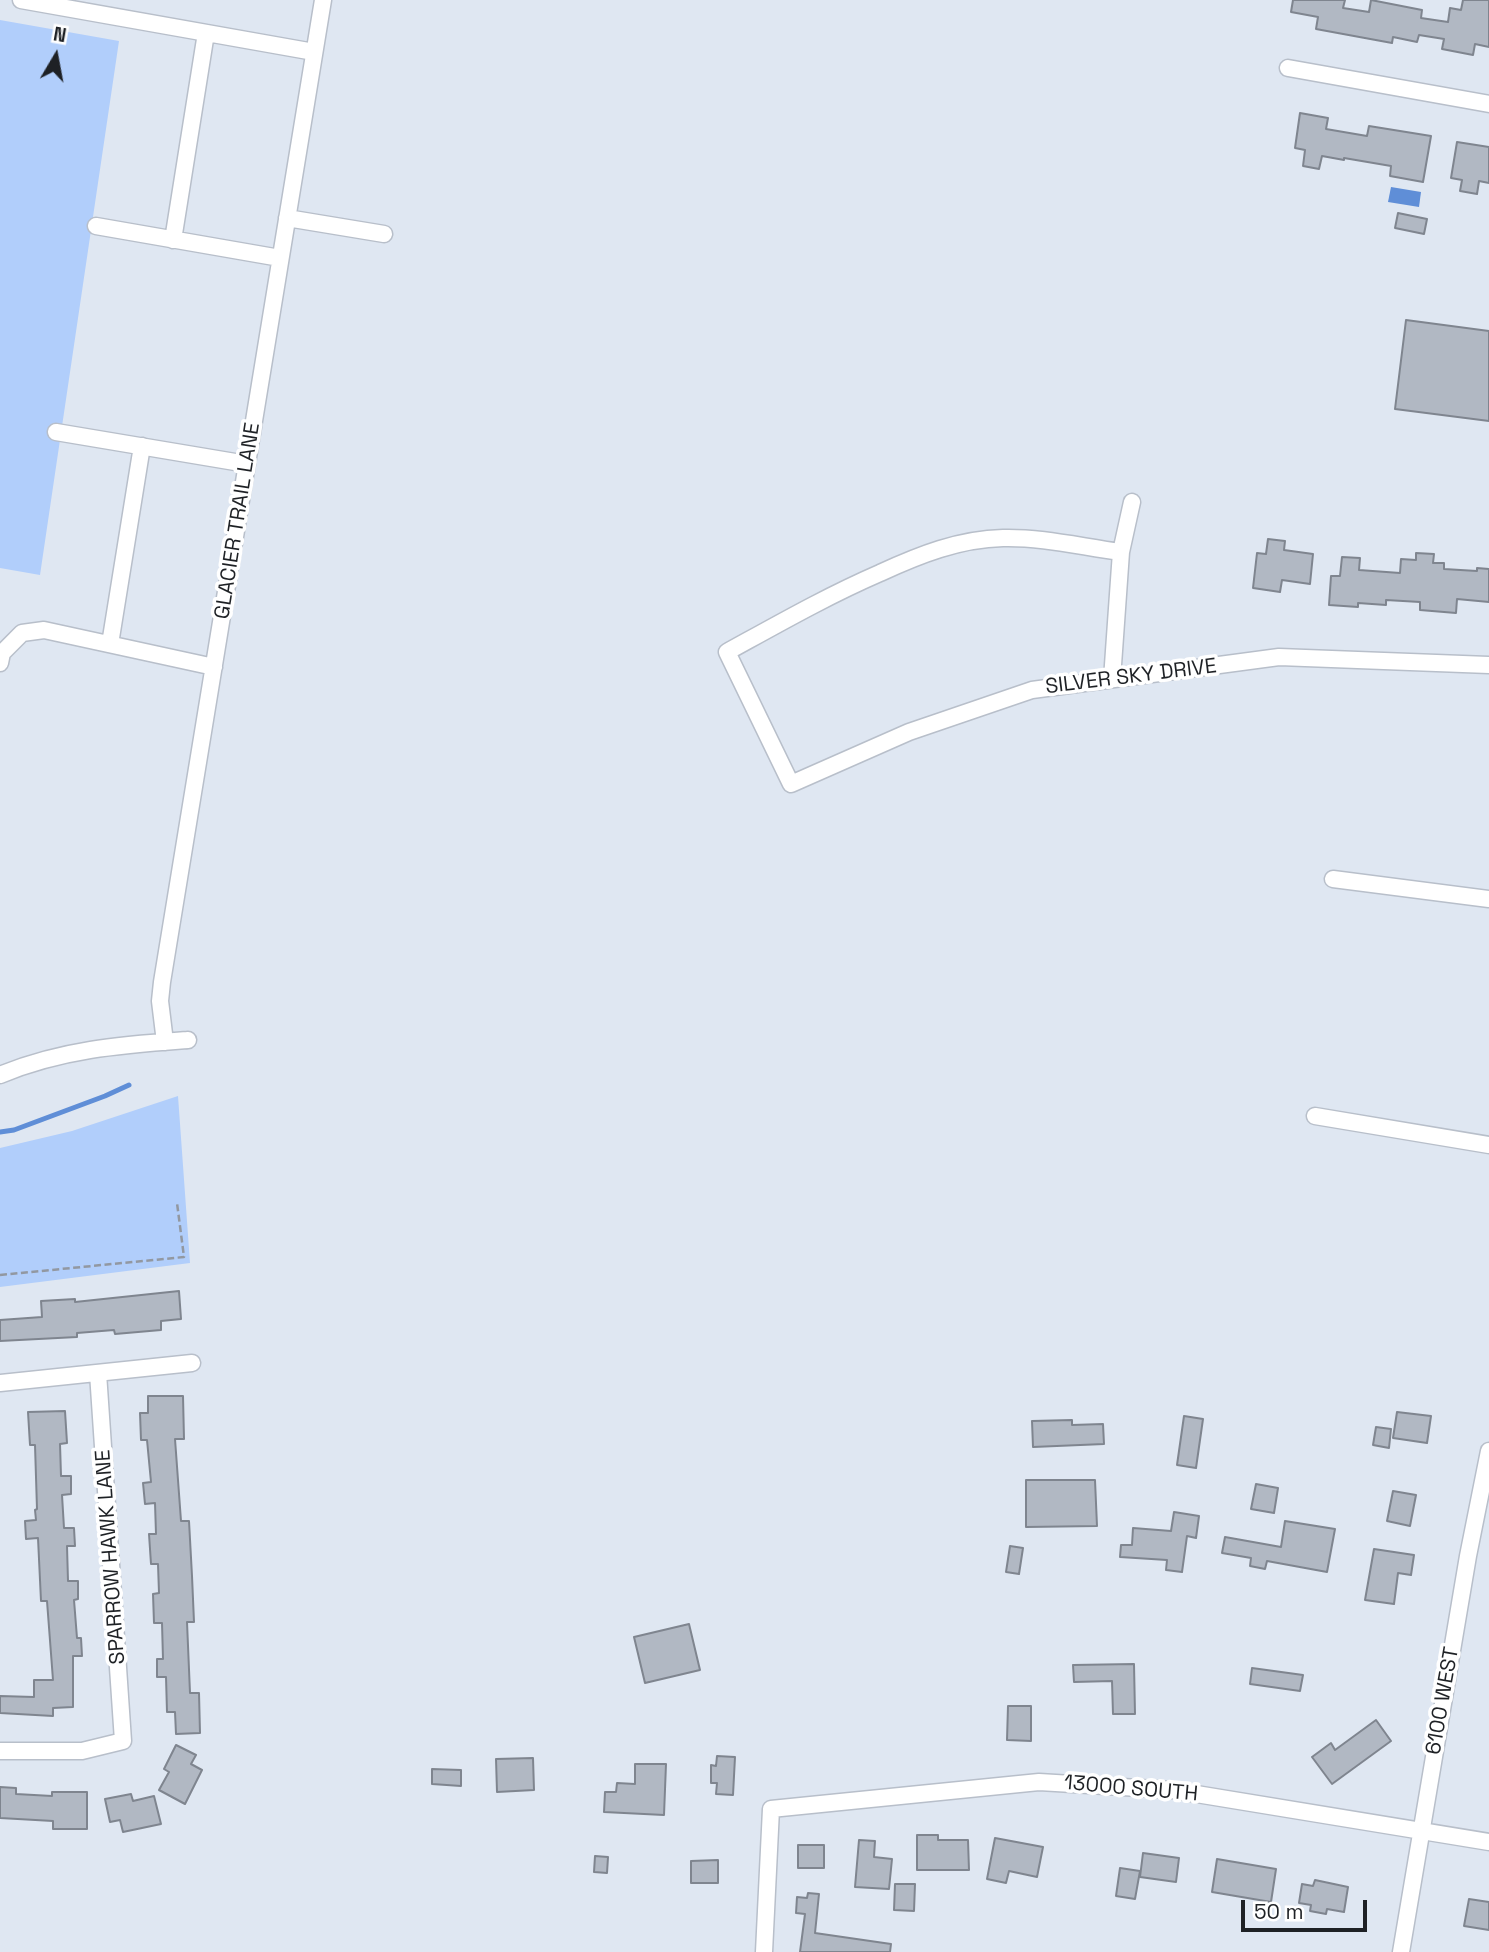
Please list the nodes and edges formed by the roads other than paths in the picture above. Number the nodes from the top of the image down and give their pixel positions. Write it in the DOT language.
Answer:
graph roads {
  1 [pos="21,0"];
  2 [pos="323,0"];
  3 [pos="206,33"];
  4 [pos="314,52"];
  5 [pos="1288,68"];
  6 [pos="1489,104"];
  7 [pos="287,218"];
  8 [pos="96,226"];
  9 [pos="384,234"];
  10 [pos="173,240"];
  11 [pos="281,258"];
  12 [pos="57,432"];
  13 [pos="142,446"];
  14 [pos="247,464"];
  15 [pos="1132,502"];
  16 [pos="1121,552"];
  17 [pos="110,644"];
  18 [pos="0,663"];
  19 [pos="1489,665"];
  20 [pos="214,667"];
  21 [pos="1112,679"];
  22 [pos="1333,879"];
  23 [pos="1489,900"];
  24 [pos="188,1040"];
  25 [pos="165,1042"];
  26 [pos="0,1075"];
  27 [pos="1315,1116"];
  28 [pos="1489,1145"];
  29 [pos="192,1363"];
  30 [pos="98,1373"];
  31 [pos="0,1383"];
  32 [pos="1489,1451"];
  33 [pos="0,1751"];
  34 [pos="1422,1830"];
  35 [pos="1489,1842"];
  36 [pos="764,1952"];
  37 [pos="1401,1952"];
  1 -- 3 [label="street"];
  2 -- 4 [label="street, GLACIER TRAIL LANE"];
  3 -- 4 [label="street"];
  3 -- 10 [label="street"];
  4 -- 7 [label="street, GLACIER TRAIL LANE"];
  5 -- 6 [label="street"];
  7 -- 9 [label="street"];
  7 -- 11 [label="street, GLACIER TRAIL LANE"];
  8 -- 10 [label="street"];
  10 -- 11 [label="street"];
  11 -- 14 [label="street, GLACIER TRAIL LANE"];
  12 -- 13 [label="street"];
  13 -- 14 [label="street"];
  13 -- 17 [label="street"];
  14 -- 20 [label="street, GLACIER TRAIL LANE"];
  15 -- 16 [label="street"];
  16 -- 21 [label="street"];
  16 -- 21 [label="street, SILVER SKY DRIVE"];
  17 -- 18 [label="street"];
  17 -- 20 [label="street"];
  19 -- 21 [label="street, SILVER SKY DRIVE"];
  20 -- 25 [label="street, GLACIER TRAIL LANE"];
  22 -- 23 [label="street"];
  24 -- 25 [label="street"];
  25 -- 26 [label="street"];
  27 -- 28 [label="street"];
  29 -- 30 [label="street"];
  30 -- 31 [label="street"];
  30 -- 33 [label="street, SPARROW HAWK LANE"];
  32 -- 34 [label="street, 6100 WEST"];
  34 -- 35 [label="street, 13000 SOUTH"];
  34 -- 36 [label="street, 13000 SOUTH"];
  34 -- 37 [label="street, 6100 WEST"];
}
